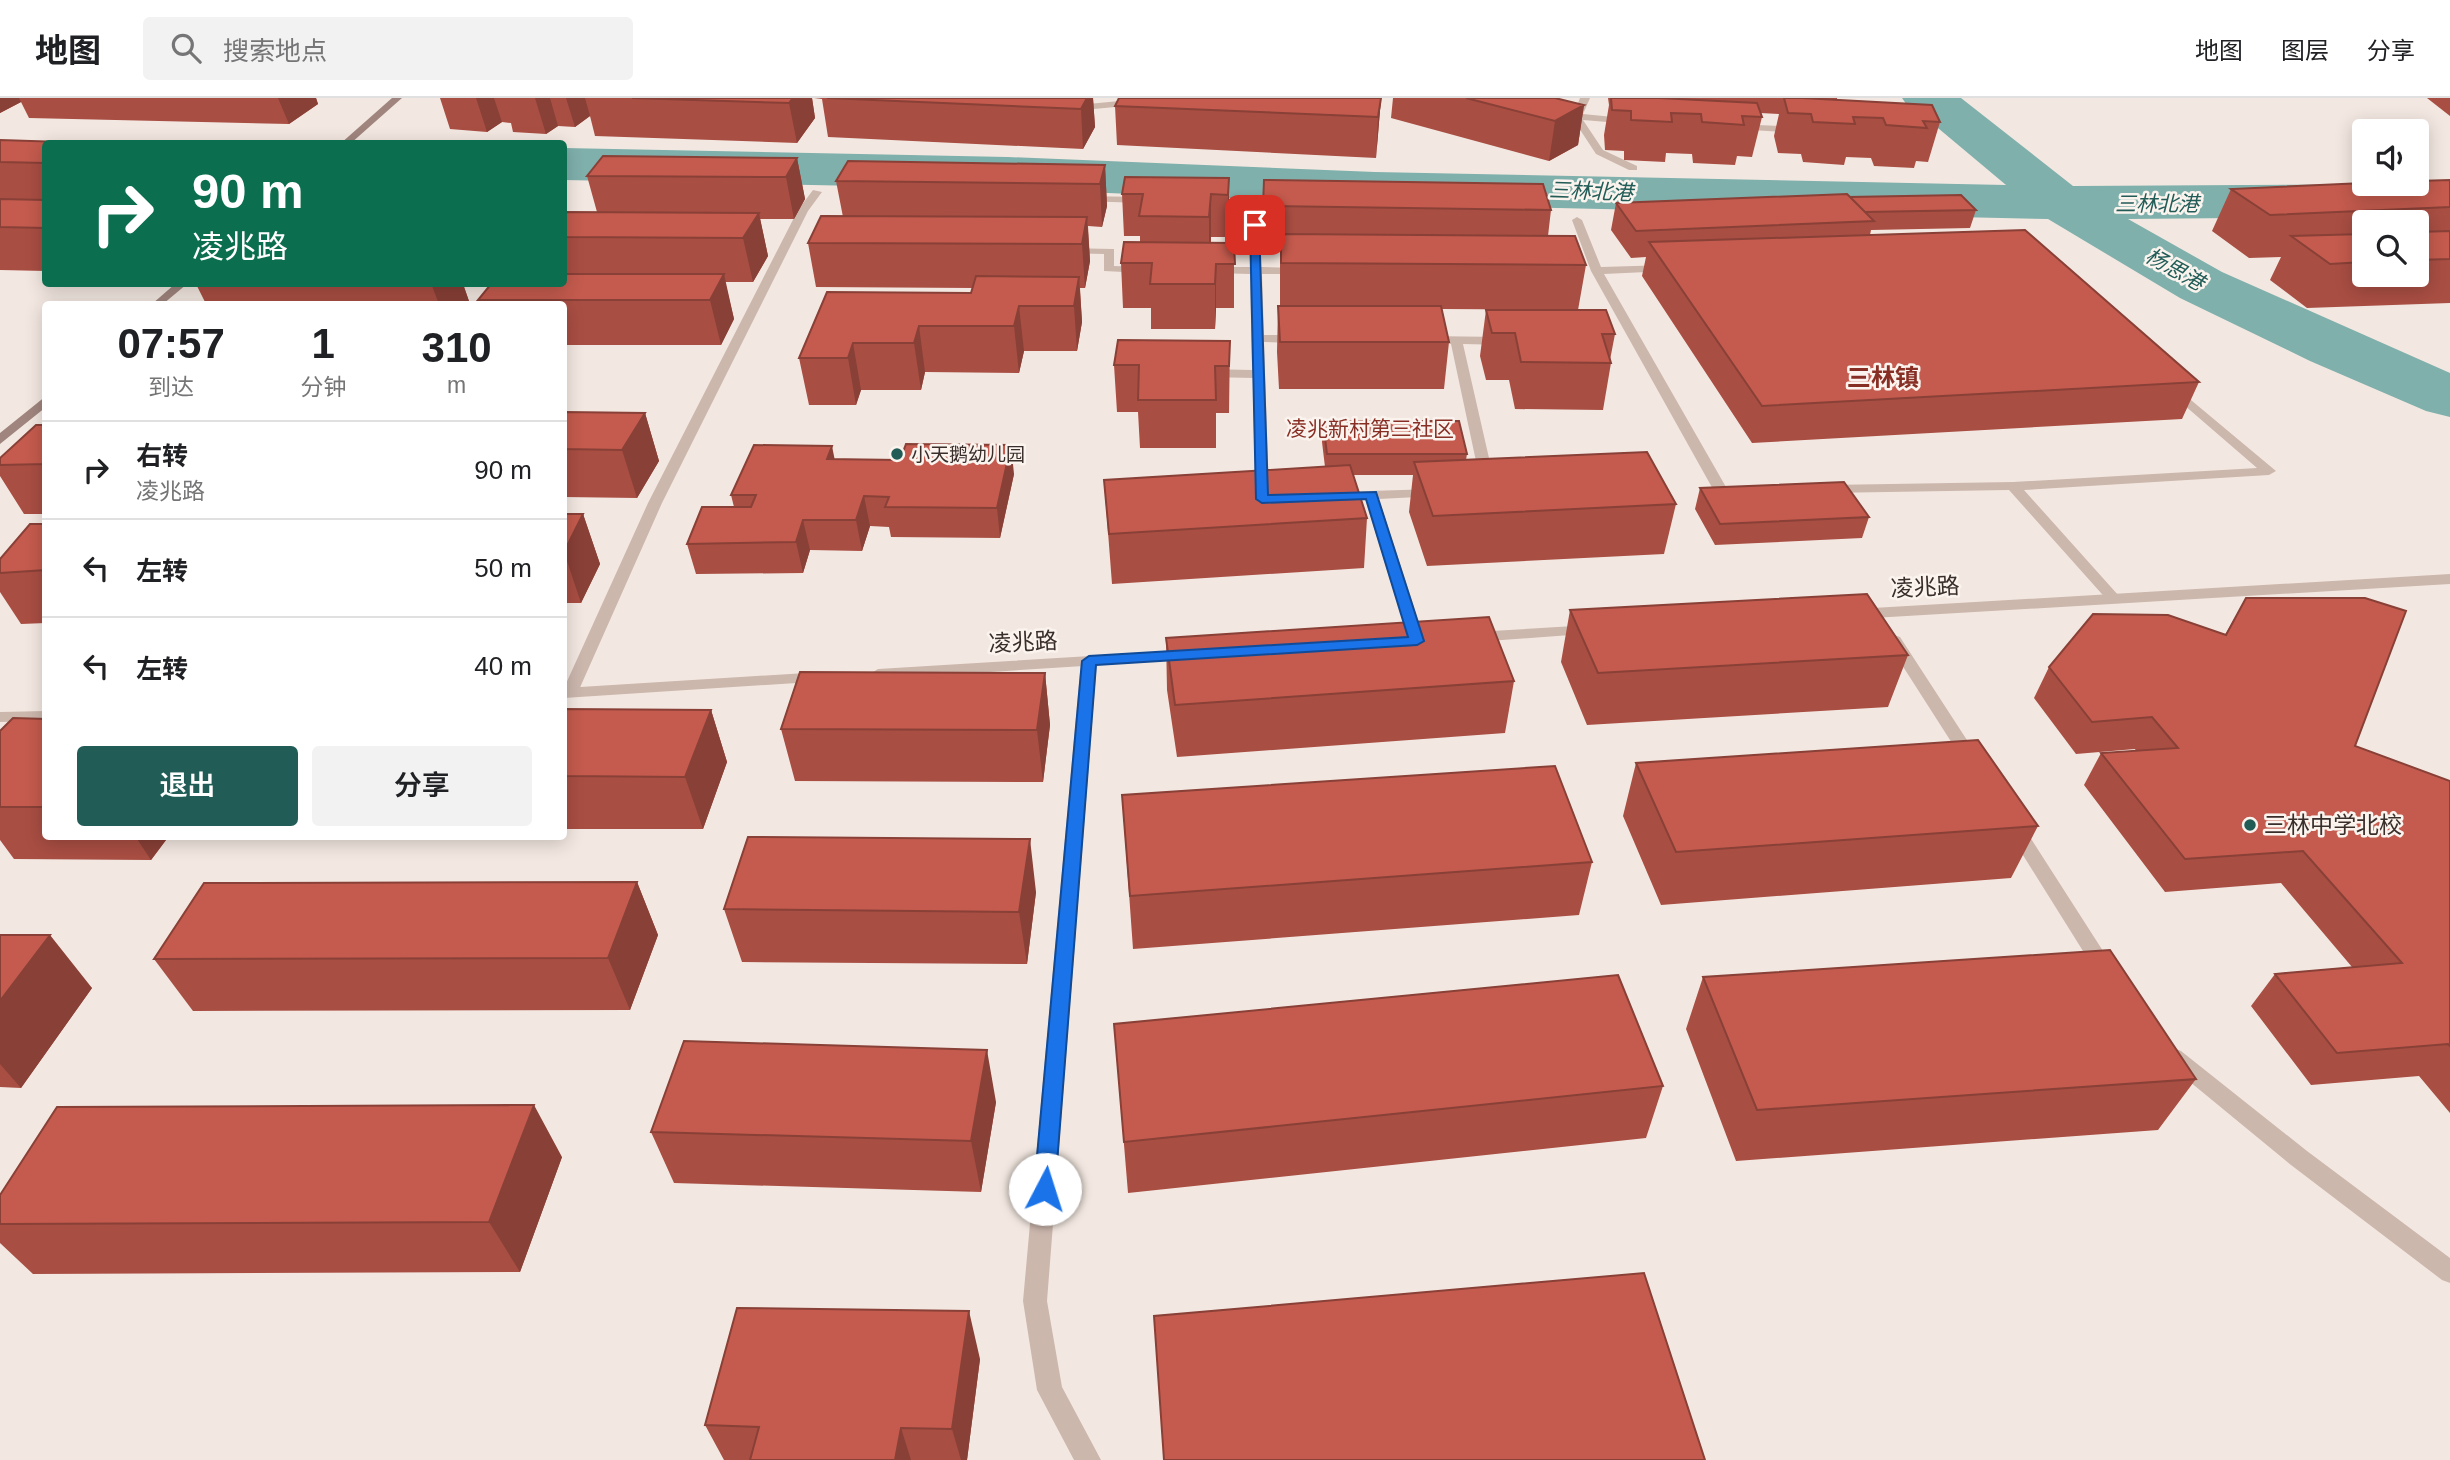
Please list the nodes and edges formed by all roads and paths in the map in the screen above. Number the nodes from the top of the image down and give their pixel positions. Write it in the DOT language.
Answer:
graph roads {
  1 [pos="397,98"];
  2 [pos="1585,98"];
  3 [pos="1145,100"];
  4 [pos="1155,109"];
  5 [pos="1549,114"];
  6 [pos="1577,118"];
  7 [pos="1062,119"];
  8 [pos="1644,121"];
  9 [pos="1724,126"];
  10 [pos="1805,131"];
  11 [pos="348,140"];
  12 [pos="1633,167"];
  13 [pos="817,192"];
  14 [pos="1076,198"];
  15 [pos="1158,201"];
  16 [pos="1199,202"];
  17 [pos="1254,203"];
  18 [pos="1295,204"];
  19 [pos="1577,220"];
  20 [pos="1054,251"];
  21 [pos="1680,267"];
  22 [pos="1161,270"];
  23 [pos="1201,270"];
  24 [pos="1255,271"];
  25 [pos="1310,271"];
  26 [pos="1597,271"];
  27 [pos="177,287"];
  28 [pos="161,301"];
  29 [pos="1257,338"];
  30 [pos="1310,339"];
  31 [pos="1416,340"];
  32 [pos="1456,340"];
  33 [pos="1512,341"];
  34 [pos="1190,373"];
  35 [pos="1258,374"];
  36 [pos="2166,383"];
  37 [pos="42,403"];
  38 [pos="0,440"];
  39 [pos="2013,486"];
  40 [pos="1818,489"];
  41 [pos="1489,491"];
  42 [pos="1748,491"];
  43 [pos="1450,492"];
  44 [pos="1371,495"];
  45 [pos="1317,497"];
  46 [pos="1262,499"];
  47 [pos="2450,579"];
  48 [pos="2114,599"];
  49 [pos="1878,613"];
  50 [pos="1836,615"];
  51 [pos="1612,629"];
  52 [pos="1459,638"];
  53 [pos="1417,641"];
  54 [pos="1212,653"];
  55 [pos="1089,661"];
  56 [pos="567,693"];
  57 [pos="42,716"];
  58 [pos="0,717"];
  59 [pos="1984,781"];
  60 [pos="2007,816"];
  61 [pos="2118,990"];
  62 [pos="2158,1045"];
  63 [pos="2450,1272"];
  64 [pos="1088,1460"];
  1 -- 11 [label="street"];
  2 -- 6 [label="street"];
  3 -- 4 [label="street"];
  3 -- 7 [label="street"];
  5 -- 6 [label="street"];
  6 -- 8 [label="street"];
  6 -- 12 [label="street"];
  9 -- 10 [label="street"];
  13 -- 56 [label="street"];
  14 -- 15 [label="street"];
  16 -- 17 [label="street"];
  17 -- 18 [label="street"];
  17 -- 24 [label="street"];
  19 -- 26 [label="street"];
  20 -- 22 [label="street"];
  21 -- 26 [label="street"];
  23 -- 24 [label="street"];
  24 -- 25 [label="street"];
  24 -- 29 [label="street"];
  26 -- 42 [label="street"];
  27 -- 28 [label="street"];
  29 -- 30 [label="street"];
  29 -- 35 [label="street"];
  31 -- 32 [label="street"];
  32 -- 33 [label="street"];
  32 -- 41 [label="street"];
  34 -- 35 [label="street"];
  35 -- 46 [label="street"];
  36 -- 39 [label="street"];
  37 -- 38 [label="street"];
  39 -- 40 [label="street"];
  39 -- 48 [label="street"];
  43 -- 44 [label="street"];
  44 -- 45 [label="street"];
  44 -- 53 [label="street"];
  47 -- 48 [label="street, 凌兆路"];
  48 -- 49 [label="street, 凌兆路"];
  49 -- 50 [label="street, 凌兆路"];
  49 -- 59 [label="street"];
  51 -- 52 [label="street"];
  54 -- 55 [label="street, 凌兆路"];
  55 -- 56 [label="street, 凌兆路"];
  55 -- 64 [label="street"];
  57 -- 58 [label="street"];
  60 -- 61 [label="street"];
  62 -- 63 [label="street"];
}
